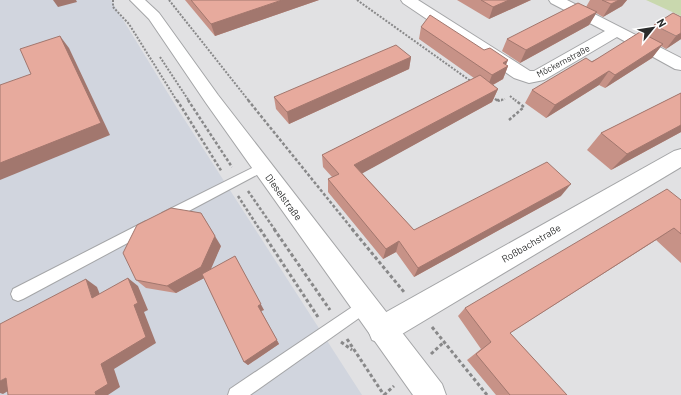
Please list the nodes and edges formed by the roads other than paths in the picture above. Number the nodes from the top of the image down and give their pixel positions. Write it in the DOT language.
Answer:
graph roads {
  1 [pos="137,0"];
  2 [pos="408,0"];
  3 [pos="556,0"];
  4 [pos="616,31"];
  5 [pos="681,65"];
  6 [pos="681,157"];
  7 [pos="262,167"];
  8 [pos="18,294"];
  9 [pos="364,306"];
  10 [pos="382,330"];
  11 [pos="236,395"];
  12 [pos="430,395"];
  1 -- 7 [label="street, Dieselstraße"];
  2 -- 4 [label="street, Möckernstraße"];
  3 -- 4 [label="street"];
  4 -- 5 [label="street"];
  6 -- 10 [label="street, Roßbachstraße"];
  7 -- 8 [label="lane"];
  7 -- 9 [label="street, Dieselstraße"];
  9 -- 10 [label="street, Dieselstraße"];
  9 -- 11 [label="lane"];
  10 -- 12 [label="street, Dieselstraße"];
}
